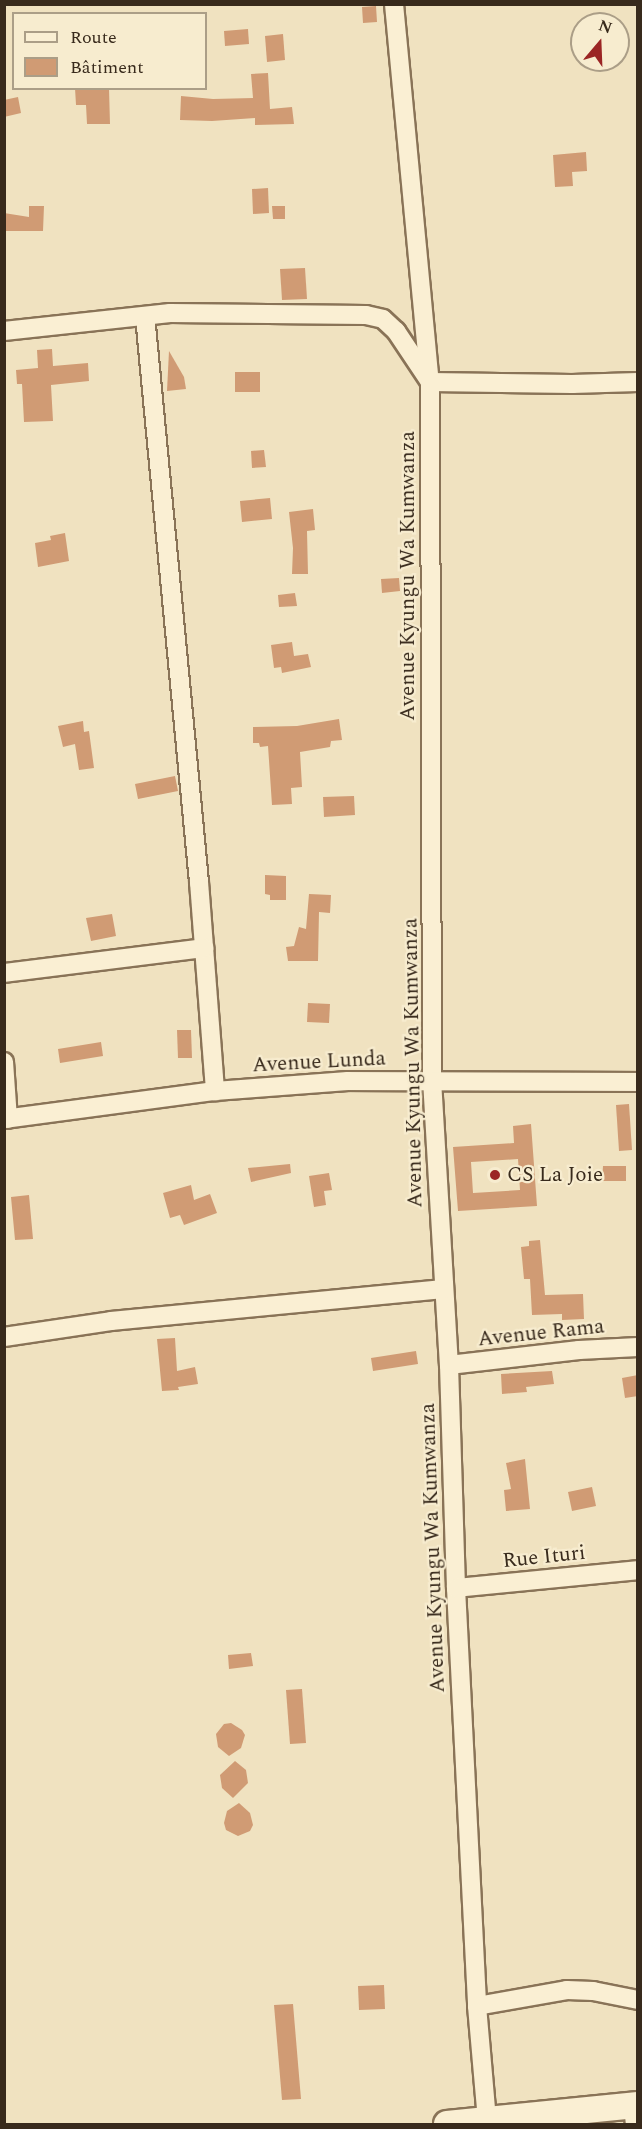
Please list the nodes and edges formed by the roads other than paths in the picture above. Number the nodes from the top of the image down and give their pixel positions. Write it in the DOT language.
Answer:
graph roads {
  1 [pos="394,4"];
  2 [pos="145,316"];
  3 [pos="4,331"];
  4 [pos="430,382"];
  5 [pos="638,382"];
  6 [pos="204,948"];
  7 [pos="4,973"];
  8 [pos="4,1062"];
  9 [pos="432,1080"];
  10 [pos="638,1082"];
  11 [pos="215,1091"];
  12 [pos="6,1119"];
  13 [pos="443,1289"];
  14 [pos="4,1337"];
  15 [pos="638,1347"];
  16 [pos="449,1365"];
  17 [pos="638,1570"];
  18 [pos="456,1588"];
  19 [pos="638,2000"];
  20 [pos="477,2006"];
  21 [pos="635,2112"];
  22 [pos="487,2120"];
  23 [pos="447,2124"];
  1 -- 4 [label="street, Avenue Kyungu Wa Kumwanza"];
  2 -- 3 [label="street"];
  2 -- 4 [label="street"];
  2 -- 6 [label="street"];
  4 -- 5 [label="street"];
  4 -- 9 [label="street, Avenue Kyungu Wa Kumwanza"];
  6 -- 7 [label="street"];
  6 -- 11 [label="street"];
  8 -- 12 [label="street"];
  9 -- 10 [label="street, Avenue Lunda"];
  9 -- 11 [label="street, Avenue Lunda"];
  9 -- 13 [label="street, Avenue Kyungu Wa Kumwanza"];
  11 -- 12 [label="street, Avenue Lunda"];
  13 -- 14 [label="street"];
  13 -- 16 [label="street, Avenue Kyungu Wa Kumwanza"];
  15 -- 16 [label="street, Avenue Rama"];
  16 -- 18 [label="street, Avenue Kyungu Wa Kumwanza"];
  17 -- 18 [label="street, Rue Ituri"];
  18 -- 20 [label="street, Avenue Kyungu Wa Kumwanza"];
  19 -- 20 [label="street"];
  20 -- 22 [label="street, Avenue Kyungu Wa Kumwanza"];
  21 -- 22 [label="main road"];
  22 -- 23 [label="main road"];
}
